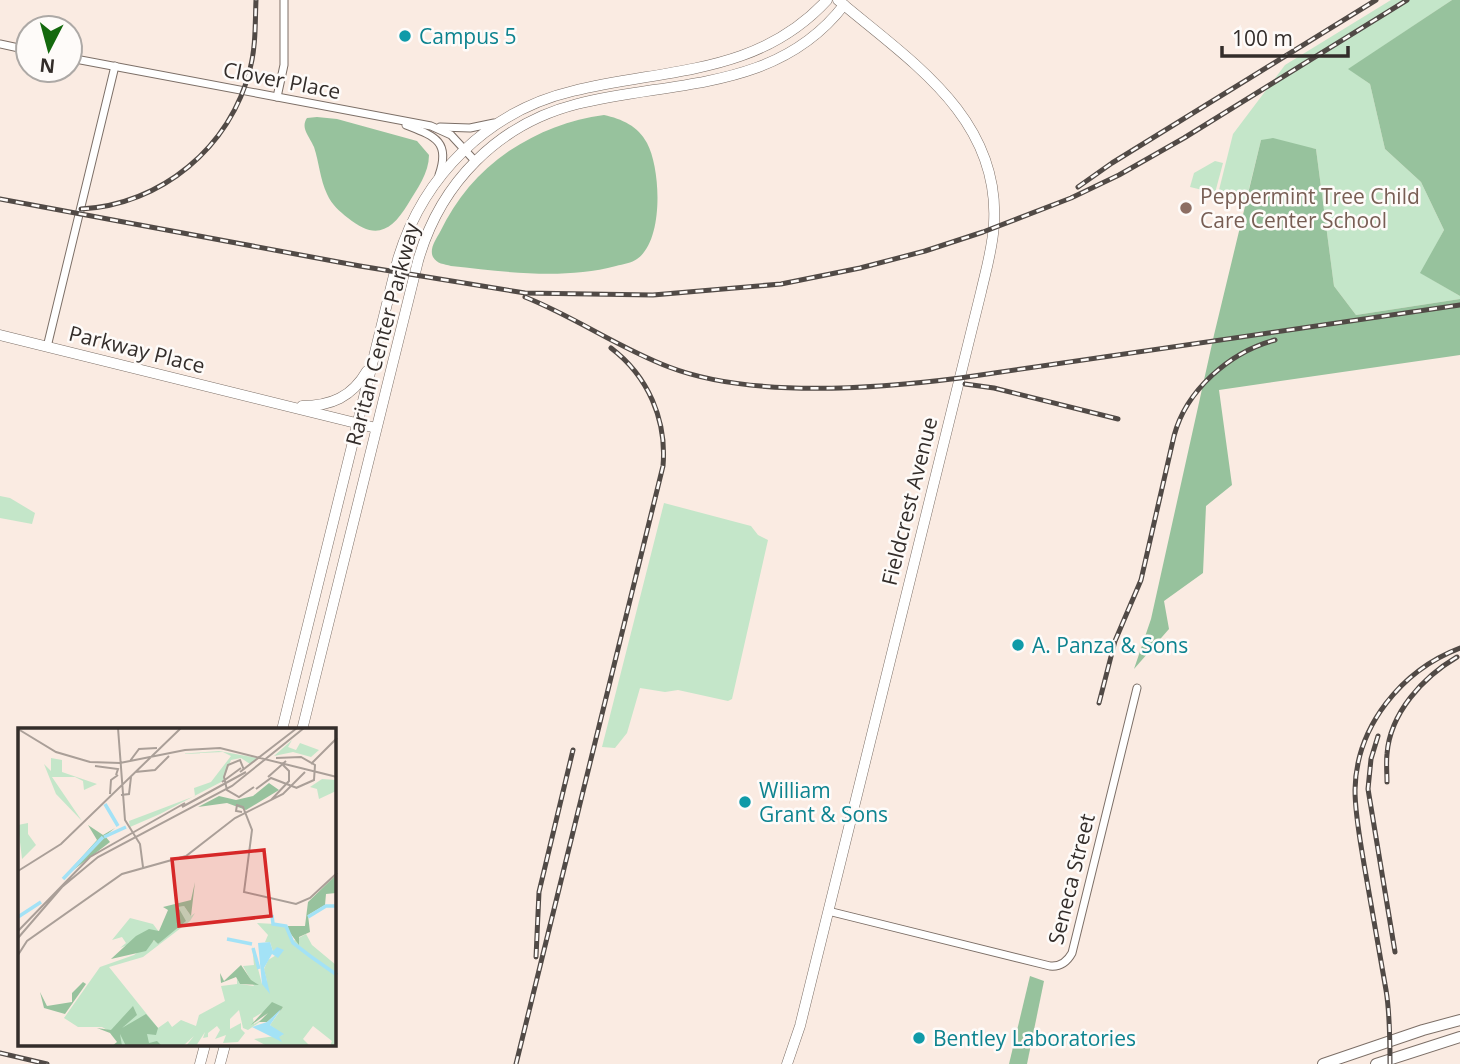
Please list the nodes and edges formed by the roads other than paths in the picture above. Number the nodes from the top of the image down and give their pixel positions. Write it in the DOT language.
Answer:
graph roads {
  1 [pos="284,0"];
  2 [pos="827,0"];
  3 [pos="843,2"];
  4 [pos="84,60"];
  5 [pos="116,66"];
  6 [pos="277,97"];
  7 [pos="382,117"];
  8 [pos="504,119"];
  9 [pos="426,125"];
  10 [pos="465,149"];
  11 [pos="475,161"];
  12 [pos="436,182"];
  13 [pos="0,335"];
  14 [pos="47,347"];
  15 [pos="374,354"];
  16 [pos="282,405"];
  17 [pos="357,423"];
  18 [pos="376,428"];
  19 [pos="1137,688"];
  20 [pos="282,728"];
  21 [pos="302,728"];
  22 [pos="828,911"];
  23 [pos="1460,1020"];
  24 [pos="1460,1037"];
  25 [pos="205,1046"];
  26 [pos="225,1046"];
  27 [pos="200,1064"];
  28 [pos="220,1064"];
  29 [pos="787,1064"];
  30 [pos="1323,1064"];
  31 [pos="1377,1064"];
  1 -- 6 [label="street"];
  2 -- 8 [label="street, Raritan Center Parkway"];
  3 -- 11 [label="street, Raritan Center Parkway"];
  3 -- 22 [label="street, Fieldcrest Avenue"];
  4 -- 5 [label="street, Clover Place"];
  5 -- 6 [label="street, Clover Place"];
  5 -- 14 [label="street, Parkway Place"];
  6 -- 7 [label="street, Clover Place"];
  7 -- 9 [label="street, Clover Place"];
  7 -- 12 [label="street"];
  8 -- 9 [label="street"];
  8 -- 10 [label="street, Raritan Center Parkway"];
  9 -- 10 [label="street, Clover Place"];
  10 -- 11 [label="street, Clover Place"];
  10 -- 12 [label="street, Raritan Center Parkway"];
  11 -- 18 [label="street, Raritan Center Parkway"];
  12 -- 15 [label="street, Raritan Center Parkway"];
  13 -- 14 [label="street"];
  14 -- 16 [label="street, Parkway Place"];
  15 -- 16 [label="street"];
  15 -- 17 [label="street, Raritan Center Parkway"];
  16 -- 17 [label="street, Parkway Place"];
  17 -- 18 [label="street, Parkway Place"];
  17 -- 20 [label="street, Raritan Center Parkway"];
  18 -- 21 [label="street, Raritan Center Parkway"];
  19 -- 22 [label="street, Seneca Street"];
  22 -- 29 [label="street, Fieldcrest Avenue"];
  23 -- 30 [label="main road"];
  24 -- 31 [label="main road"];
  25 -- 27 [label="street"];
  26 -- 28 [label="street"];
}
